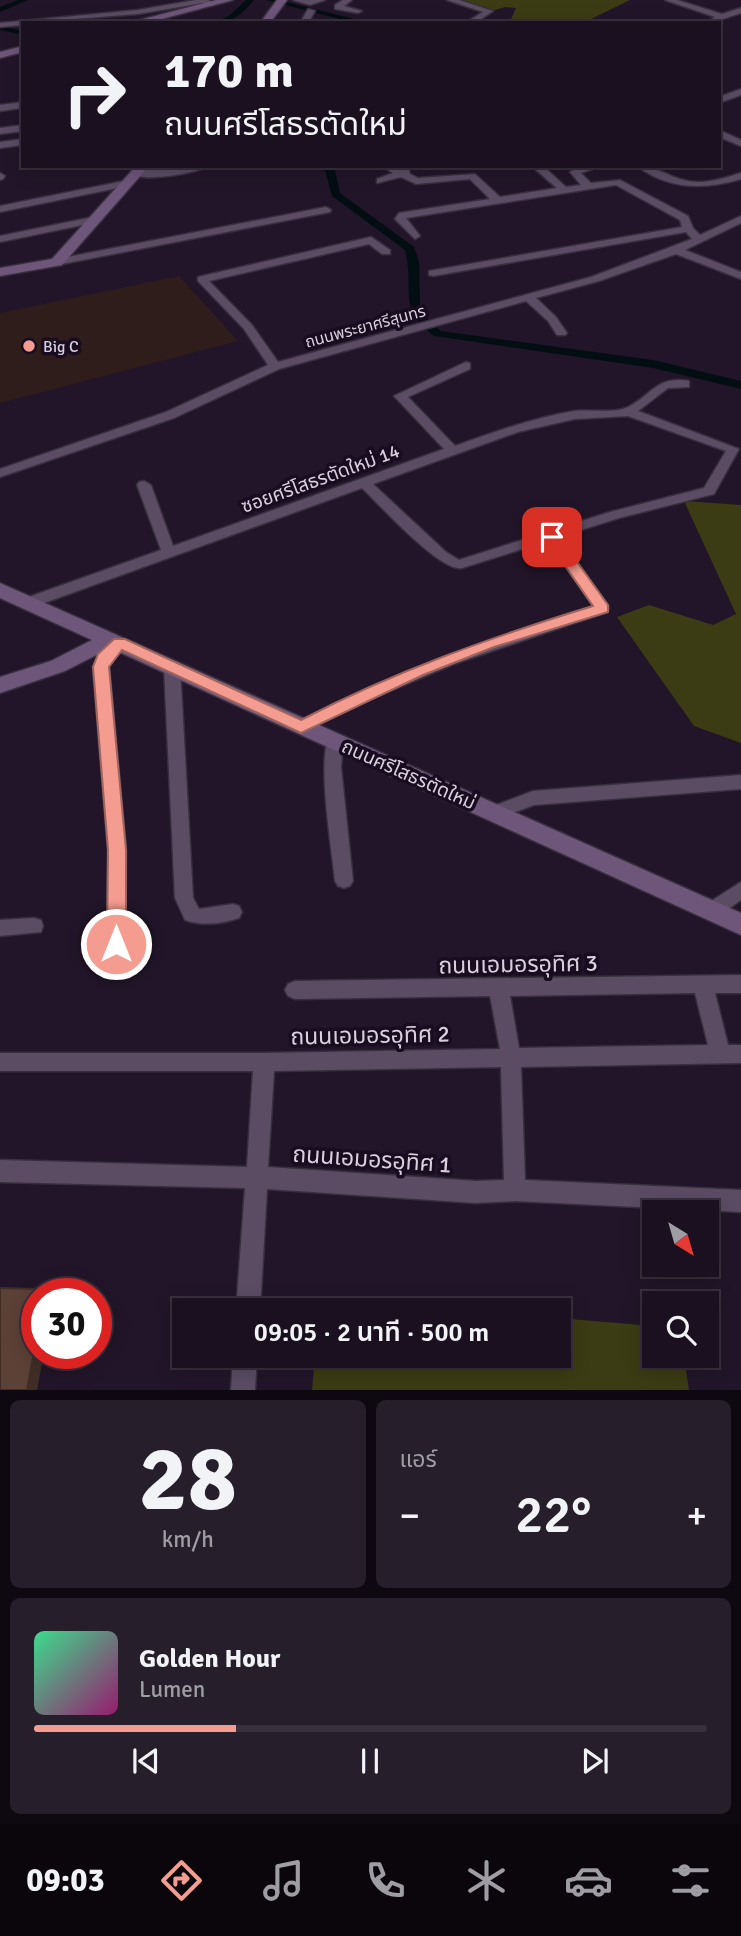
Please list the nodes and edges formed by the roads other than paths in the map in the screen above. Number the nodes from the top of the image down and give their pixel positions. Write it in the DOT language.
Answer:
graph roads {
  1 [pos="157,0"];
  2 [pos="228,0"];
  3 [pos="297,0"];
  4 [pos="321,0"];
  5 [pos="348,0"];
  6 [pos="452,0"];
  7 [pos="669,0"];
  8 [pos="280,2"];
  9 [pos="212,4"];
  10 [pos="168,7"];
  11 [pos="741,10"];
  12 [pos="311,11"];
  13 [pos="358,12"];
  14 [pos="727,15"];
  15 [pos="741,17"];
  16 [pos="37,21"];
  17 [pos="142,21"];
  18 [pos="266,21"];
  19 [pos="305,21"];
  20 [pos="472,21"];
  21 [pos="711,21"];
  22 [pos="21,23"];
  23 [pos="0,25"];
  24 [pos="21,50"];
  25 [pos="0,55"];
  26 [pos="741,92"];
  27 [pos="721,99"];
  28 [pos="21,105"];
  29 [pos="0,108"];
  30 [pos="21,128"];
  31 [pos="0,131"];
  32 [pos="721,134"];
  33 [pos="21,142"];
  34 [pos="741,143"];
  35 [pos="0,145"];
  36 [pos="193,168"];
  37 [pos="394,168"];
  38 [pos="539,168"];
  39 [pos="589,168"];
  40 [pos="646,168"];
  41 [pos="140,170"];
  42 [pos="407,172"];
  43 [pos="741,176"];
  44 [pos="380,181"];
  45 [pos="124,184"];
  46 [pos="588,186"];
  47 [pos="563,189"];
  48 [pos="453,191"];
  49 [pos="496,199"];
  50 [pos="0,209"];
  51 [pos="326,210"];
  52 [pos="741,219"];
  53 [pos="93,220"];
  54 [pos="688,229"];
  55 [pos="415,236"];
  56 [pos="0,239"];
  57 [pos="699,240"];
  58 [pos="676,250"];
  59 [pos="386,252"];
  60 [pos="57,262"];
  61 [pos="0,272"];
  62 [pos="433,273"];
  63 [pos="741,276"];
  64 [pos="530,299"];
  65 [pos="561,333"];
  66 [pos="275,366"];
  67 [pos="466,366"];
  68 [pos="685,384"];
  69 [pos="629,412"];
  70 [pos="453,450"];
  71 [pos="0,472"];
  72 [pos="364,483"];
  73 [pos="144,485"];
  74 [pos="552,537"];
  75 [pos="169,554"];
  76 [pos="0,590"];
  77 [pos="28,603"];
  78 [pos="115,641"];
  79 [pos="172,667"];
  80 [pos="0,685"];
  81 [pos="301,727"];
  82 [pos="335,741"];
  83 [pos="741,782"];
  84 [pos="497,812"];
  85 [pos="344,881"];
  86 [pos="741,890"];
  87 [pos="711,910"];
  88 [pos="233,912"];
  89 [pos="741,924"];
  90 [pos="34,926"];
  91 [pos="0,928"];
  92 [pos="116,944"];
  93 [pos="741,984"];
  94 [pos="703,985"];
  95 [pos="295,990"];
  96 [pos="499,990"];
  97 [pos="741,1054"];
  98 [pos="719,1055"];
  99 [pos="511,1057"];
  100 [pos="0,1062"];
  101 [pos="264,1062"];
  102 [pos="0,1171"];
  103 [pos="257,1179"];
  104 [pos="515,1190"];
  105 [pos="741,1201"];
  106 [pos="249,1298"];
  107 [pos="244,1368"];
  108 [pos="243,1390"];
  1 -- 10 [label="street"];
  2 -- 9 [label="street"];
  3 -- 4 [label="street"];
  5 -- 13 [label="street"];
  6 -- 20 [label="street"];
  7 -- 14 [label="street"];
  8 -- 18 [label="street"];
  9 -- 10 [label="street"];
  9 -- 17 [label="street"];
  10 -- 16 [label="street"];
  11 -- 14 [label="street"];
  12 -- 19 [label="street"];
  14 -- 15 [label="street"];
  14 -- 21 [label="street"];
  22 -- 23 [label="street"];
  24 -- 25 [label="street"];
  26 -- 27 [label="street"];
  28 -- 29 [label="street"];
  30 -- 31 [label="street"];
  32 -- 34 [label="street"];
  33 -- 35 [label="street"];
  36 -- 41 [label="street"];
  37 -- 42 [label="street"];
  38 -- 47 [label="street"];
  39 -- 46 [label="street"];
  40 -- 43 [label="street"];
  41 -- 45 [label="street"];
  42 -- 44 [label="street"];
  42 -- 48 [label="street"];
  45 -- 50 [label="street"];
  45 -- 53 [label="street"];
  46 -- 47 [label="street"];
  46 -- 54 [label="street"];
  47 -- 49 [label="street"];
  48 -- 49 [label="street"];
  48 -- 49 [label="street"];
  48 -- 55 [label="street"];
  51 -- 60 [label="street"];
  52 -- 57 [label="street, ถนนพระยาศรีสุนทร"];
  53 -- 56 [label="street"];
  53 -- 60 [label="street"];
  54 -- 57 [label="street"];
  54 -- 62 [label="street"];
  57 -- 58 [label="street, ถนนพระยาศรีสุนทร"];
  58 -- 63 [label="street"];
  58 -- 64 [label="street, ถนนพระยาศรีสุนทร"];
  59 -- 66 [label="street"];
  60 -- 61 [label="street"];
  64 -- 65 [label="street"];
  64 -- 66 [label="street, ถนนพระยาศรีสุนทร"];
  66 -- 71 [label="street, ถนนพระยาศรีสุนทร"];
  67 -- 70 [label="street"];
  68 -- 69 [label="street"];
  69 -- 70 [label="street, ซอยศรีโสธรตัดใหม่ 14"];
  69 -- 74 [label="street, ซอยศรีโสธรตัดใหม่ 14"];
  70 -- 72 [label="street, ซอยศรีโสธรตัดใหม่ 14"];
  72 -- 74 [label="street"];
  72 -- 75 [label="street, ซอยศรีโสธรตัดใหม่ 14"];
  73 -- 75 [label="street"];
  74 -- 81 [label="street"];
  75 -- 77 [label="street, ซอยศรีโสธรตัดใหม่ 14"];
  76 -- 77 [label="street, ถนนศรีโสธรตัดใหม่"];
  77 -- 78 [label="street, ถนนศรีโสธรตัดใหม่"];
  78 -- 79 [label="street, ถนนศรีโสธรตัดใหม่"];
  78 -- 80 [label="street"];
  78 -- 92 [label="street"];
  79 -- 81 [label="street, ถนนศรีโสธรตัดใหม่"];
  79 -- 88 [label="street"];
  81 -- 82 [label="street, ถนนศรีโสธรตัดใหม่"];
  82 -- 84 [label="street, ถนนศรีโสธรตัดใหม่"];
  82 -- 85 [label="street"];
  83 -- 84 [label="street"];
  84 -- 87 [label="street, ถนนศรีโสธรตัดใหม่"];
  86 -- 87 [label="street"];
  87 -- 89 [label="street, ถนนศรีโสธรตัดใหม่"];
  90 -- 91 [label="street"];
  93 -- 94 [label="street, ถนนเอมอรอุทิศ 3"];
  94 -- 96 [label="street, ถนนเอมอรอุทิศ 3"];
  94 -- 98 [label="street"];
  95 -- 96 [label="street, ถนนเอมอรอุทิศ 3"];
  96 -- 99 [label="street"];
  97 -- 98 [label="street, ถนนเอมอรอุทิศ 2"];
  98 -- 99 [label="street, ถนนเอมอรอุทิศ 2"];
  99 -- 101 [label="street, ถนนเอมอรอุทิศ 2"];
  99 -- 104 [label="street"];
  100 -- 101 [label="street, ถนนเอมอรอุทิศ 2"];
  101 -- 103 [label="street"];
  102 -- 103 [label="street, ถนนเอมอรอุทิศ 1"];
  103 -- 104 [label="street, ถนนเอมอรอุทิศ 1"];
  103 -- 106 [label="street"];
  104 -- 105 [label="street, ถนนเอมอรอุทิศ 1"];
  107 -- 108 [label="street"];
}
